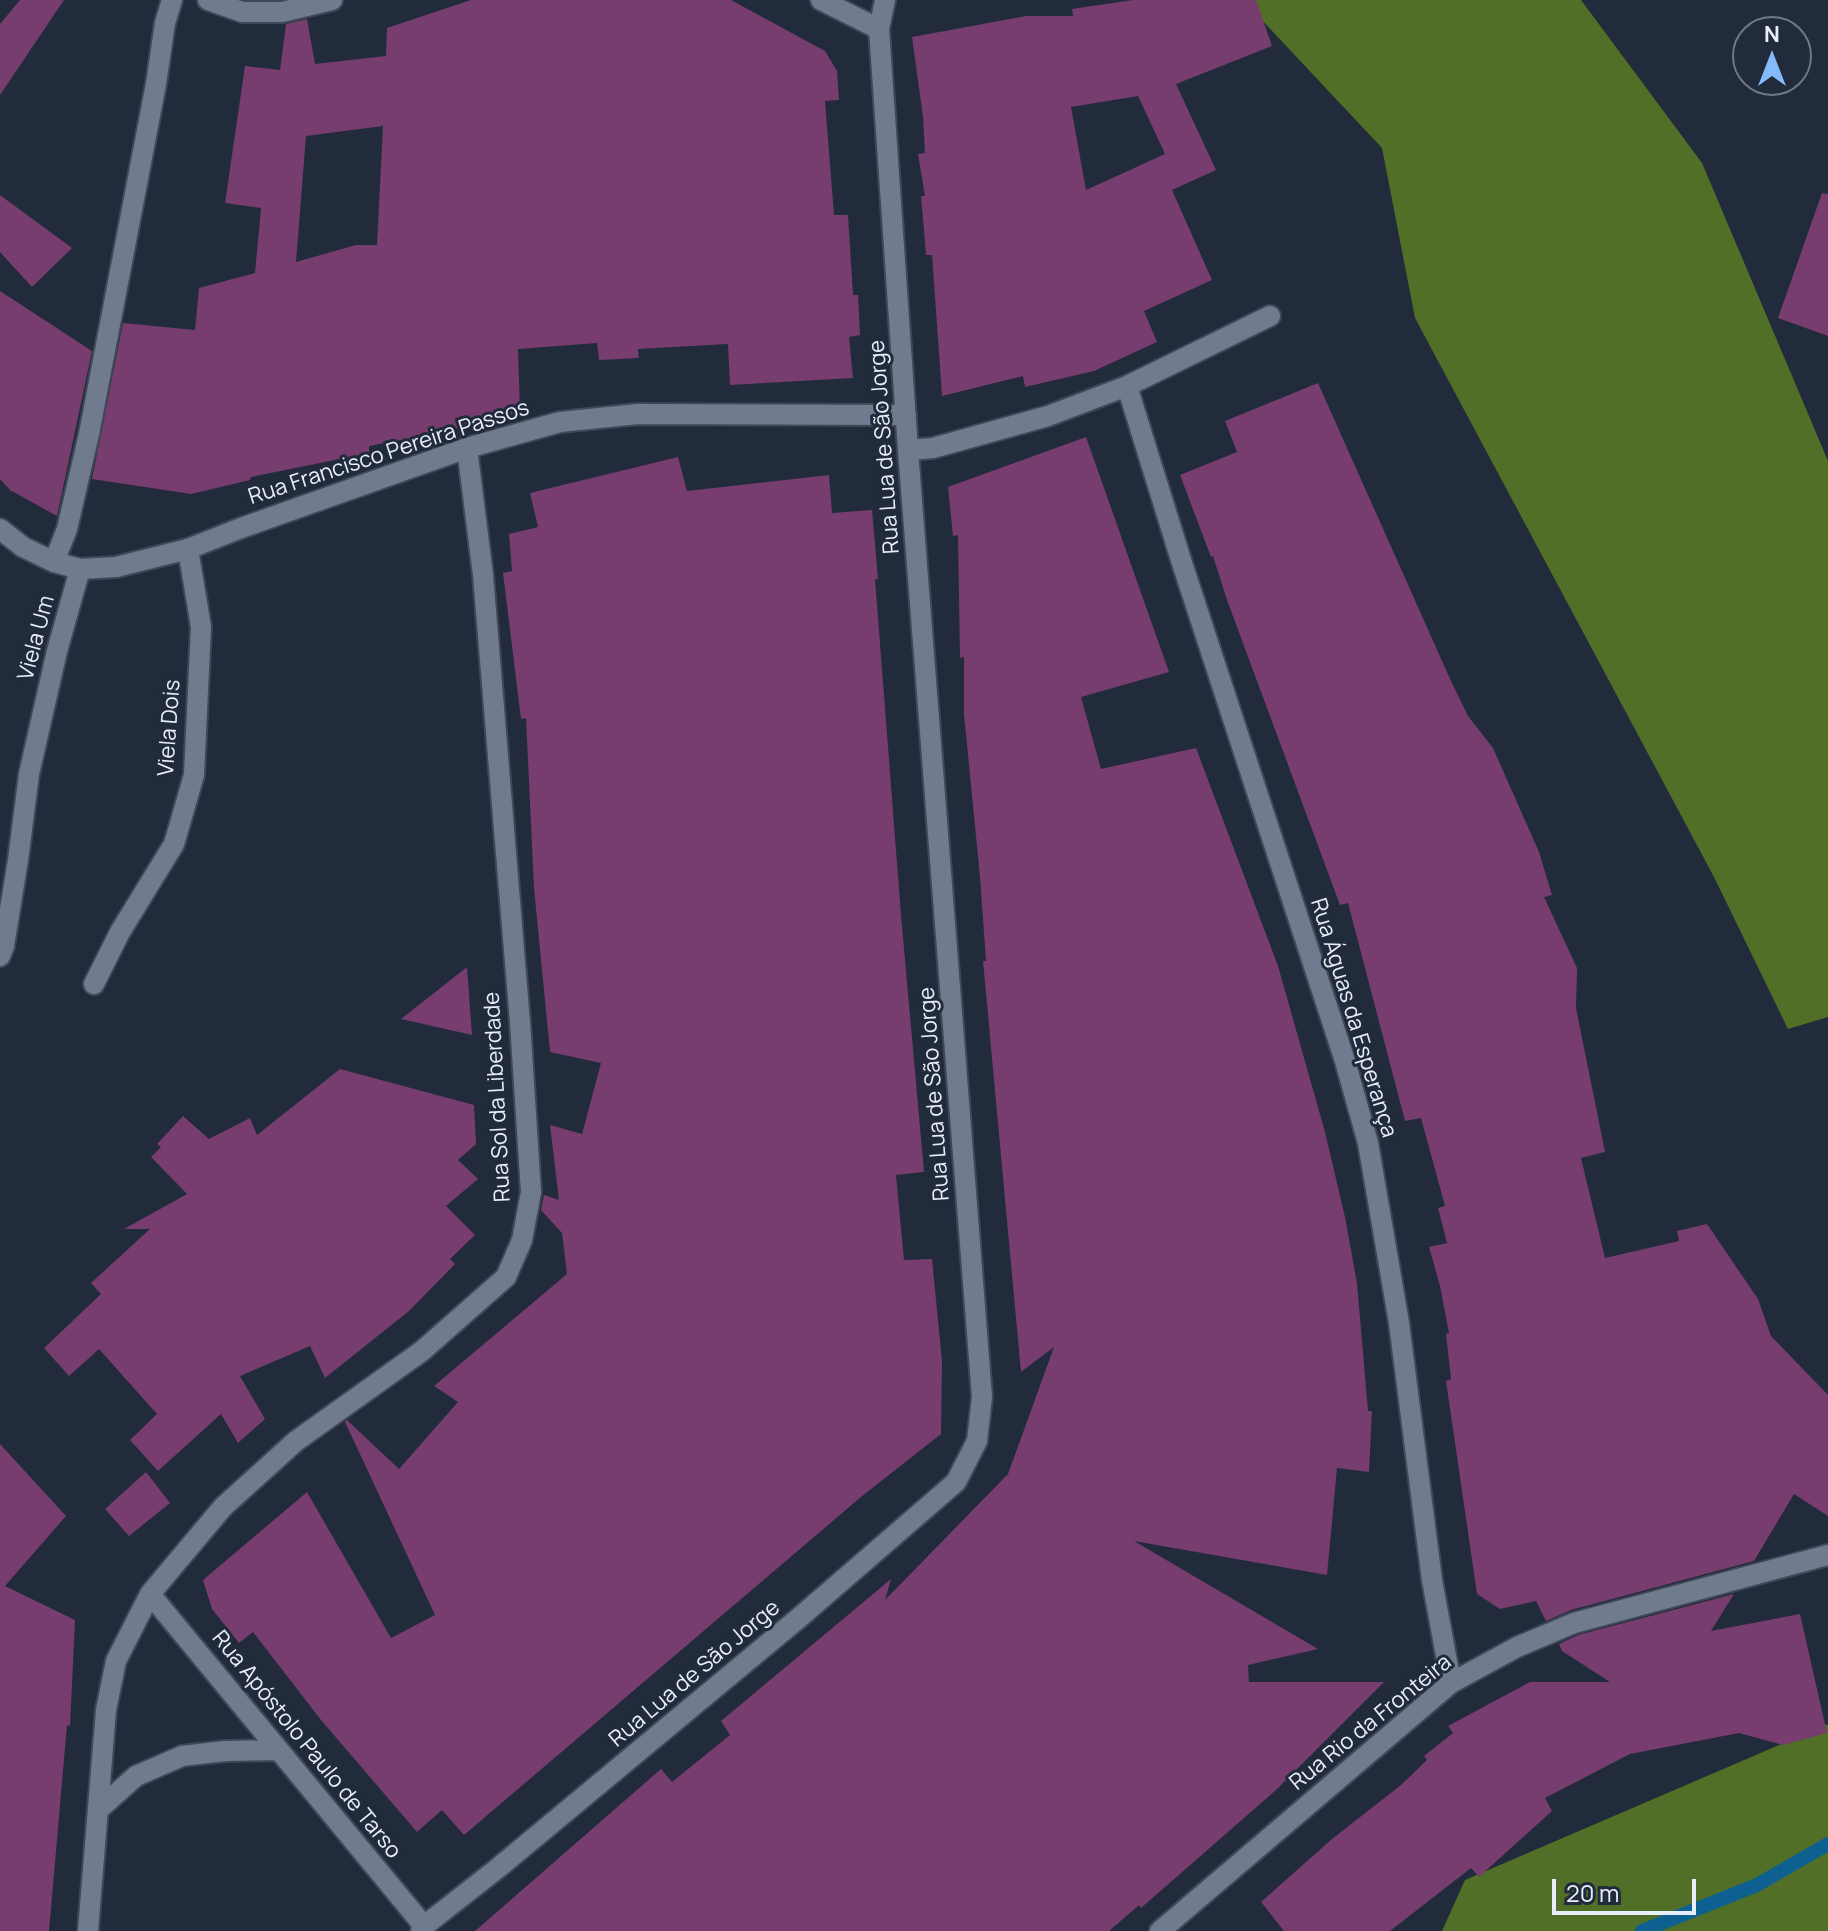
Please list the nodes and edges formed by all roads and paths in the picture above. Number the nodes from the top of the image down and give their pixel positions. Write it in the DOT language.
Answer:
graph roads {
  1 [pos="172,0"];
  2 [pos="208,0"];
  3 [pos="332,0"];
  4 [pos="821,0"];
  5 [pos="885,0"];
  6 [pos="879,29"];
  7 [pos="1270,316"];
  8 [pos="1127,386"];
  9 [pos="906,415"];
  10 [pos="467,448"];
  11 [pos="908,450"];
  12 [pos="0,529"];
  13 [pos="188,549"];
  14 [pos="54,562"];
  15 [pos="80,569"];
  16 [pos="0,956"];
  17 [pos="94,984"];
  18 [pos="1828,1555"];
  19 [pos="150,1594"];
  20 [pos="1451,1683"];
  21 [pos="278,1750"];
  22 [pos="98,1810"];
  23 [pos="422,1928"];
  24 [pos="88,1931"];
  25 [pos="1160,1931"];
  1 -- 14 [label="street"];
  2 -- 3 [label="street"];
  4 -- 6 [label="street"];
  5 -- 6 [label="street, Rua Lua de São Jorge"];
  6 -- 9 [label="street, Rua Lua de São Jorge"];
  7 -- 8 [label="street"];
  8 -- 11 [label="street"];
  8 -- 20 [label="street, Rua Águas da Esperança"];
  9 -- 10 [label="street, Rua Francisco Pereira Passos"];
  9 -- 11 [label="street, Rua Lua de São Jorge"];
  10 -- 13 [label="street, Rua Francisco Pereira Passos"];
  10 -- 19 [label="street, Rua Sol da Liberdade"];
  11 -- 23 [label="street, Rua Lua de São Jorge"];
  12 -- 14 [label="street, Rua Francisco Pereira Passos"];
  13 -- 15 [label="street, Rua Francisco Pereira Passos"];
  13 -- 17 [label="street, Viela Dois"];
  14 -- 15 [label="street, Rua Francisco Pereira Passos"];
  15 -- 16 [label="street, Viela Um"];
  18 -- 20 [label="street, Rua Rio da Fronteira"];
  19 -- 21 [label="street, Rua Apóstolo Paulo de Tarso"];
  19 -- 22 [label="street, Rua Sol da Liberdade"];
  20 -- 25 [label="street, Rua Rio da Fronteira"];
  21 -- 22 [label="street"];
  21 -- 23 [label="street, Rua Apóstolo Paulo de Tarso"];
  22 -- 24 [label="street, Rua Sol da Liberdade"];
}
